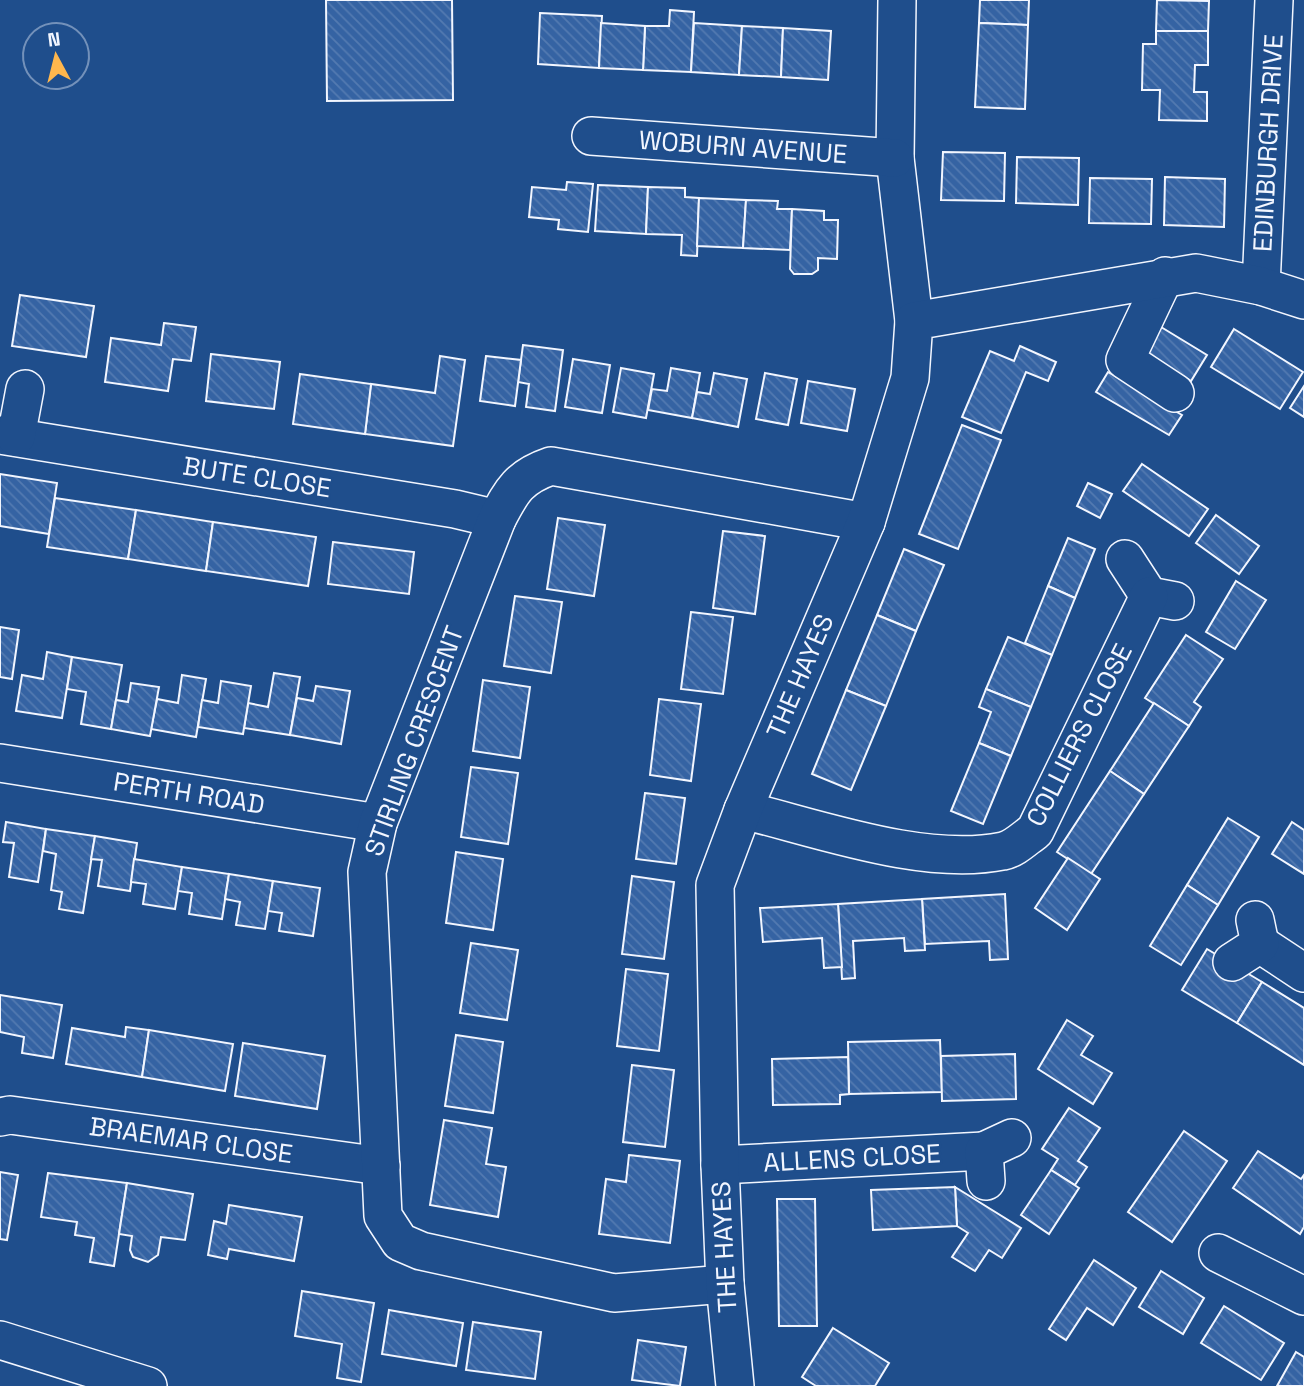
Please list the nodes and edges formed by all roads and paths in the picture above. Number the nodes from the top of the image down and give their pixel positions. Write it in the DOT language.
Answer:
graph roads {
  1 [pos="897,0"];
  2 [pos="1284,4"];
  3 [pos="591,136"];
  4 [pos="895,158"];
  5 [pos="1165,276"];
  6 [pos="1261,286"];
  7 [pos="1304,300"];
  8 [pos="914,321"];
  9 [pos="25,389"];
  10 [pos="1175,393"];
  11 [pos="8,436"];
  12 [pos="497,519"];
  13 [pos="866,522"];
  14 [pos="1125,559"];
  15 [pos="0,763"];
  16 [pos="743,810"];
  17 [pos="378,823"];
  18 [pos="1249,942"];
  19 [pos="1304,973"];
  20 [pos="0,1117"];
  21 [pos="994,1156"];
  22 [pos="720,1165"];
  23 [pos="381,1166"];
  24 [pos="1216,1249"];
  25 [pos="725,1284"];
  26 [pos="1304,1296"];
  27 [pos="0,1340"];
  28 [pos="148,1386"];
  29 [pos="734,1386"];
  1 -- 4 [label="street, THE HAYES"];
  2 -- 6 [label="street, EDINBURGH DRIVE"];
  3 -- 4 [label="street, WOBURN AVENUE"];
  4 -- 8 [label="street, THE HAYES"];
  5 -- 6 [label="street"];
  5 -- 8 [label="street"];
  5 -- 10 [label="street"];
  6 -- 7 [label="street"];
  8 -- 13 [label="street, THE HAYES"];
  9 -- 11 [label="street, BUTE CLOSE"];
  11 -- 12 [label="street, BUTE CLOSE"];
  12 -- 13 [label="street, STIRLING CRESCENT"];
  12 -- 17 [label="street, STIRLING CRESCENT"];
  13 -- 16 [label="street, THE HAYES"];
  14 -- 16 [label="street, COLLIERS CLOSE"];
  15 -- 17 [label="street, PERTH ROAD"];
  16 -- 22 [label="street, THE HAYES"];
  17 -- 23 [label="street, STIRLING CRESCENT"];
  18 -- 19 [label="street"];
  20 -- 23 [label="street, BRAEMAR CLOSE"];
  21 -- 22 [label="street, ALLENS CLOSE"];
  22 -- 25 [label="street, THE HAYES"];
  23 -- 25 [label="street, STIRLING CRESCENT"];
  24 -- 26 [label="street"];
  25 -- 29 [label="street, THE HAYES"];
  27 -- 28 [label="street"];
}
